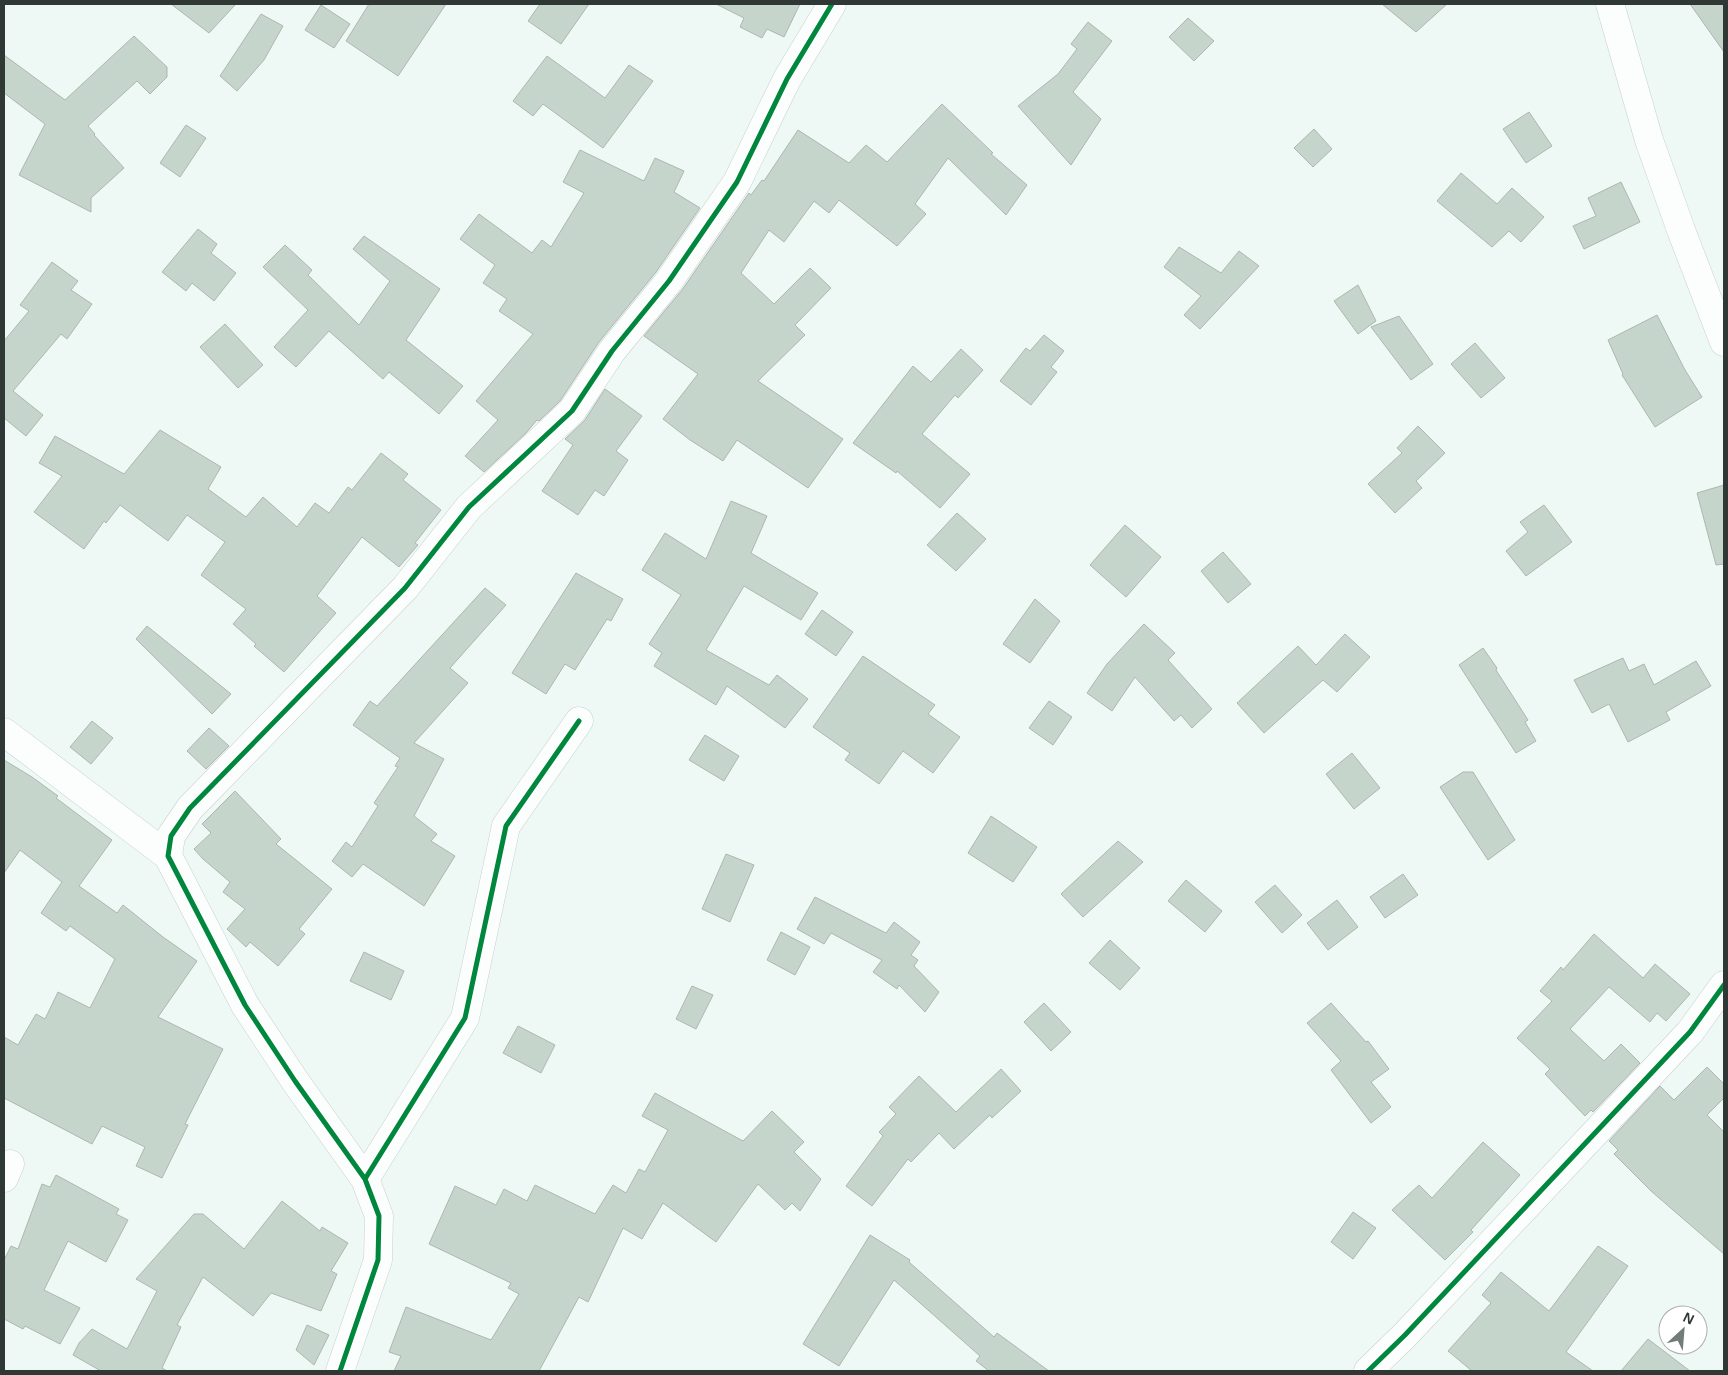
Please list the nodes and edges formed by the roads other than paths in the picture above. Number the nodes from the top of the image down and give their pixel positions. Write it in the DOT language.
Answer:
graph roads {
  1 [pos="832,4"];
  2 [pos="1610,4"];
  3 [pos="1724,342"];
  4 [pos="579,721"];
  5 [pos="4,732"];
  6 [pos="168,856"];
  7 [pos="1724,985"];
  8 [pos="365,1179"];
  9 [pos="340,1371"];
  10 [pos="1368,1371"];
  1 -- 6 [label="street"];
  2 -- 3 [label="street"];
  4 -- 8 [label="street"];
  5 -- 6 [label="street"];
  6 -- 8 [label="street"];
  7 -- 10 [label="street"];
  8 -- 9 [label="street"];
}
